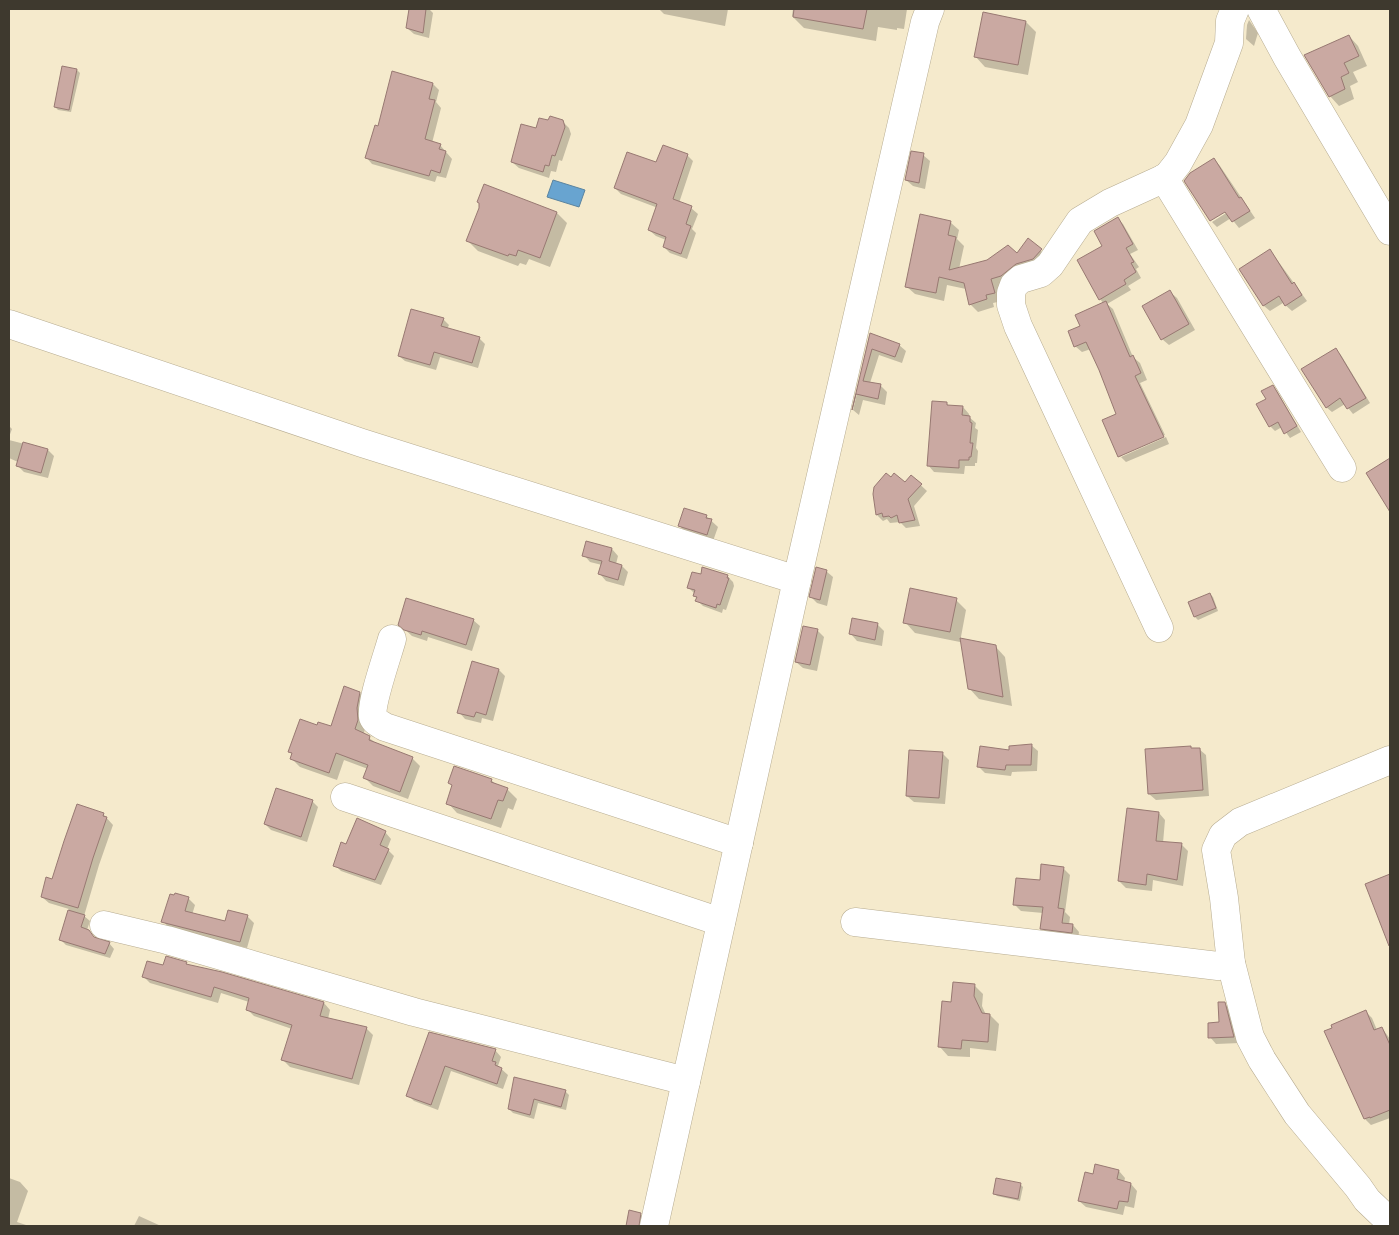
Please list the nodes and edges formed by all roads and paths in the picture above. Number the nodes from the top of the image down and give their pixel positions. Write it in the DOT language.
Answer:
graph roads {
  1 [pos="930,9"];
  2 [pos="1235,9"];
  3 [pos="1261,9"];
  4 [pos="1164,178"];
  5 [pos="1390,231"];
  6 [pos="9,324"];
  7 [pos="1342,468"];
  8 [pos="797,580"];
  9 [pos="1159,628"];
  10 [pos="392,639"];
  11 [pos="1390,760"];
  12 [pos="345,797"];
  13 [pos="738,843"];
  14 [pos="721,922"];
  15 [pos="855,922"];
  16 [pos="104,925"];
  17 [pos="1231,963"];
  18 [pos="686,1081"];
  19 [pos="1390,1222"];
  20 [pos="654,1226"];
  1 -- 8 [label="street"];
  2 -- 4 [label="street"];
  3 -- 5 [label="street"];
  4 -- 7 [label="street"];
  4 -- 9 [label="street"];
  6 -- 8 [label="street"];
  8 -- 13 [label="street"];
  10 -- 13 [label="street"];
  11 -- 17 [label="street"];
  12 -- 14 [label="street"];
  13 -- 14 [label="street"];
  14 -- 18 [label="street"];
  15 -- 17 [label="street"];
  16 -- 18 [label="street"];
  17 -- 19 [label="street"];
  18 -- 20 [label="street"];
}
